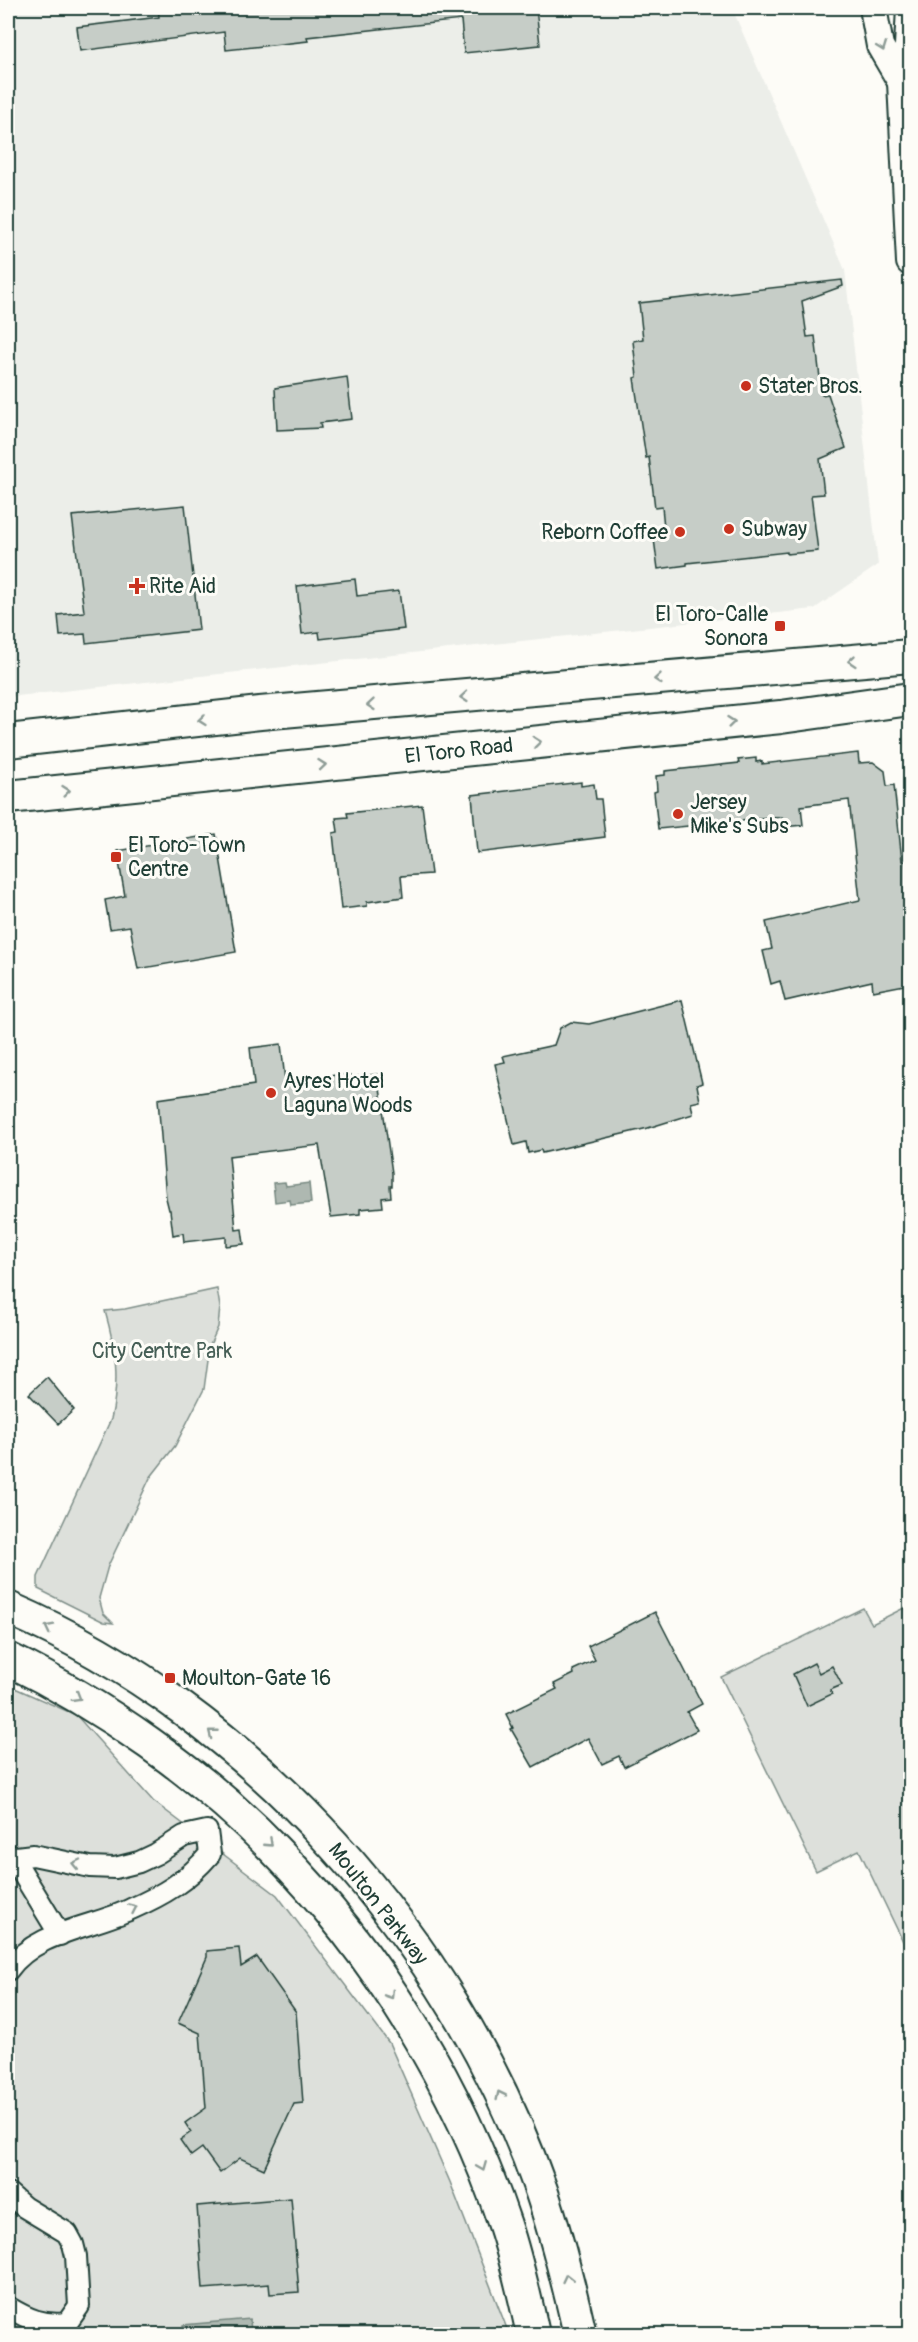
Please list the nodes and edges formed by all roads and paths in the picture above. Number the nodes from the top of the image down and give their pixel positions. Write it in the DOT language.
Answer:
graph roads {
  1 [pos="873,8"];
  2 [pos="910,8"];
  3 [pos="901,82"];
  4 [pos="910,262"];
  5 [pos="910,656"];
  6 [pos="910,699"];
  7 [pos="8,741"];
  8 [pos="8,797"];
  9 [pos="8,1608"];
  10 [pos="8,1659"];
  11 [pos="10,1857"];
  12 [pos="69,1931"];
  13 [pos="8,1970"];
  14 [pos="8,2193"];
  15 [pos="8,2307"];
  16 [pos="533,2334"];
  17 [pos="580,2334"];
  1 -- 3 [label="street, one-way"];
  2 -- 3 [label="street"];
  3 -- 4 [label="street"];
  5 -- 7 [label="main road, one-way"];
  8 -- 6 [label="main road, El Toro Road, one-way"];
  17 -- 9 [label="main road, Moulton Parkway, one-way"];
  10 -- 16 [label="main road, Moulton Parkway, one-way"];
  11 -- 12 [label="street"];
  12 -- 11 [label="street, one-way"];
  12 -- 13 [label="street"];
  14 -- 15 [label="street"];
}
